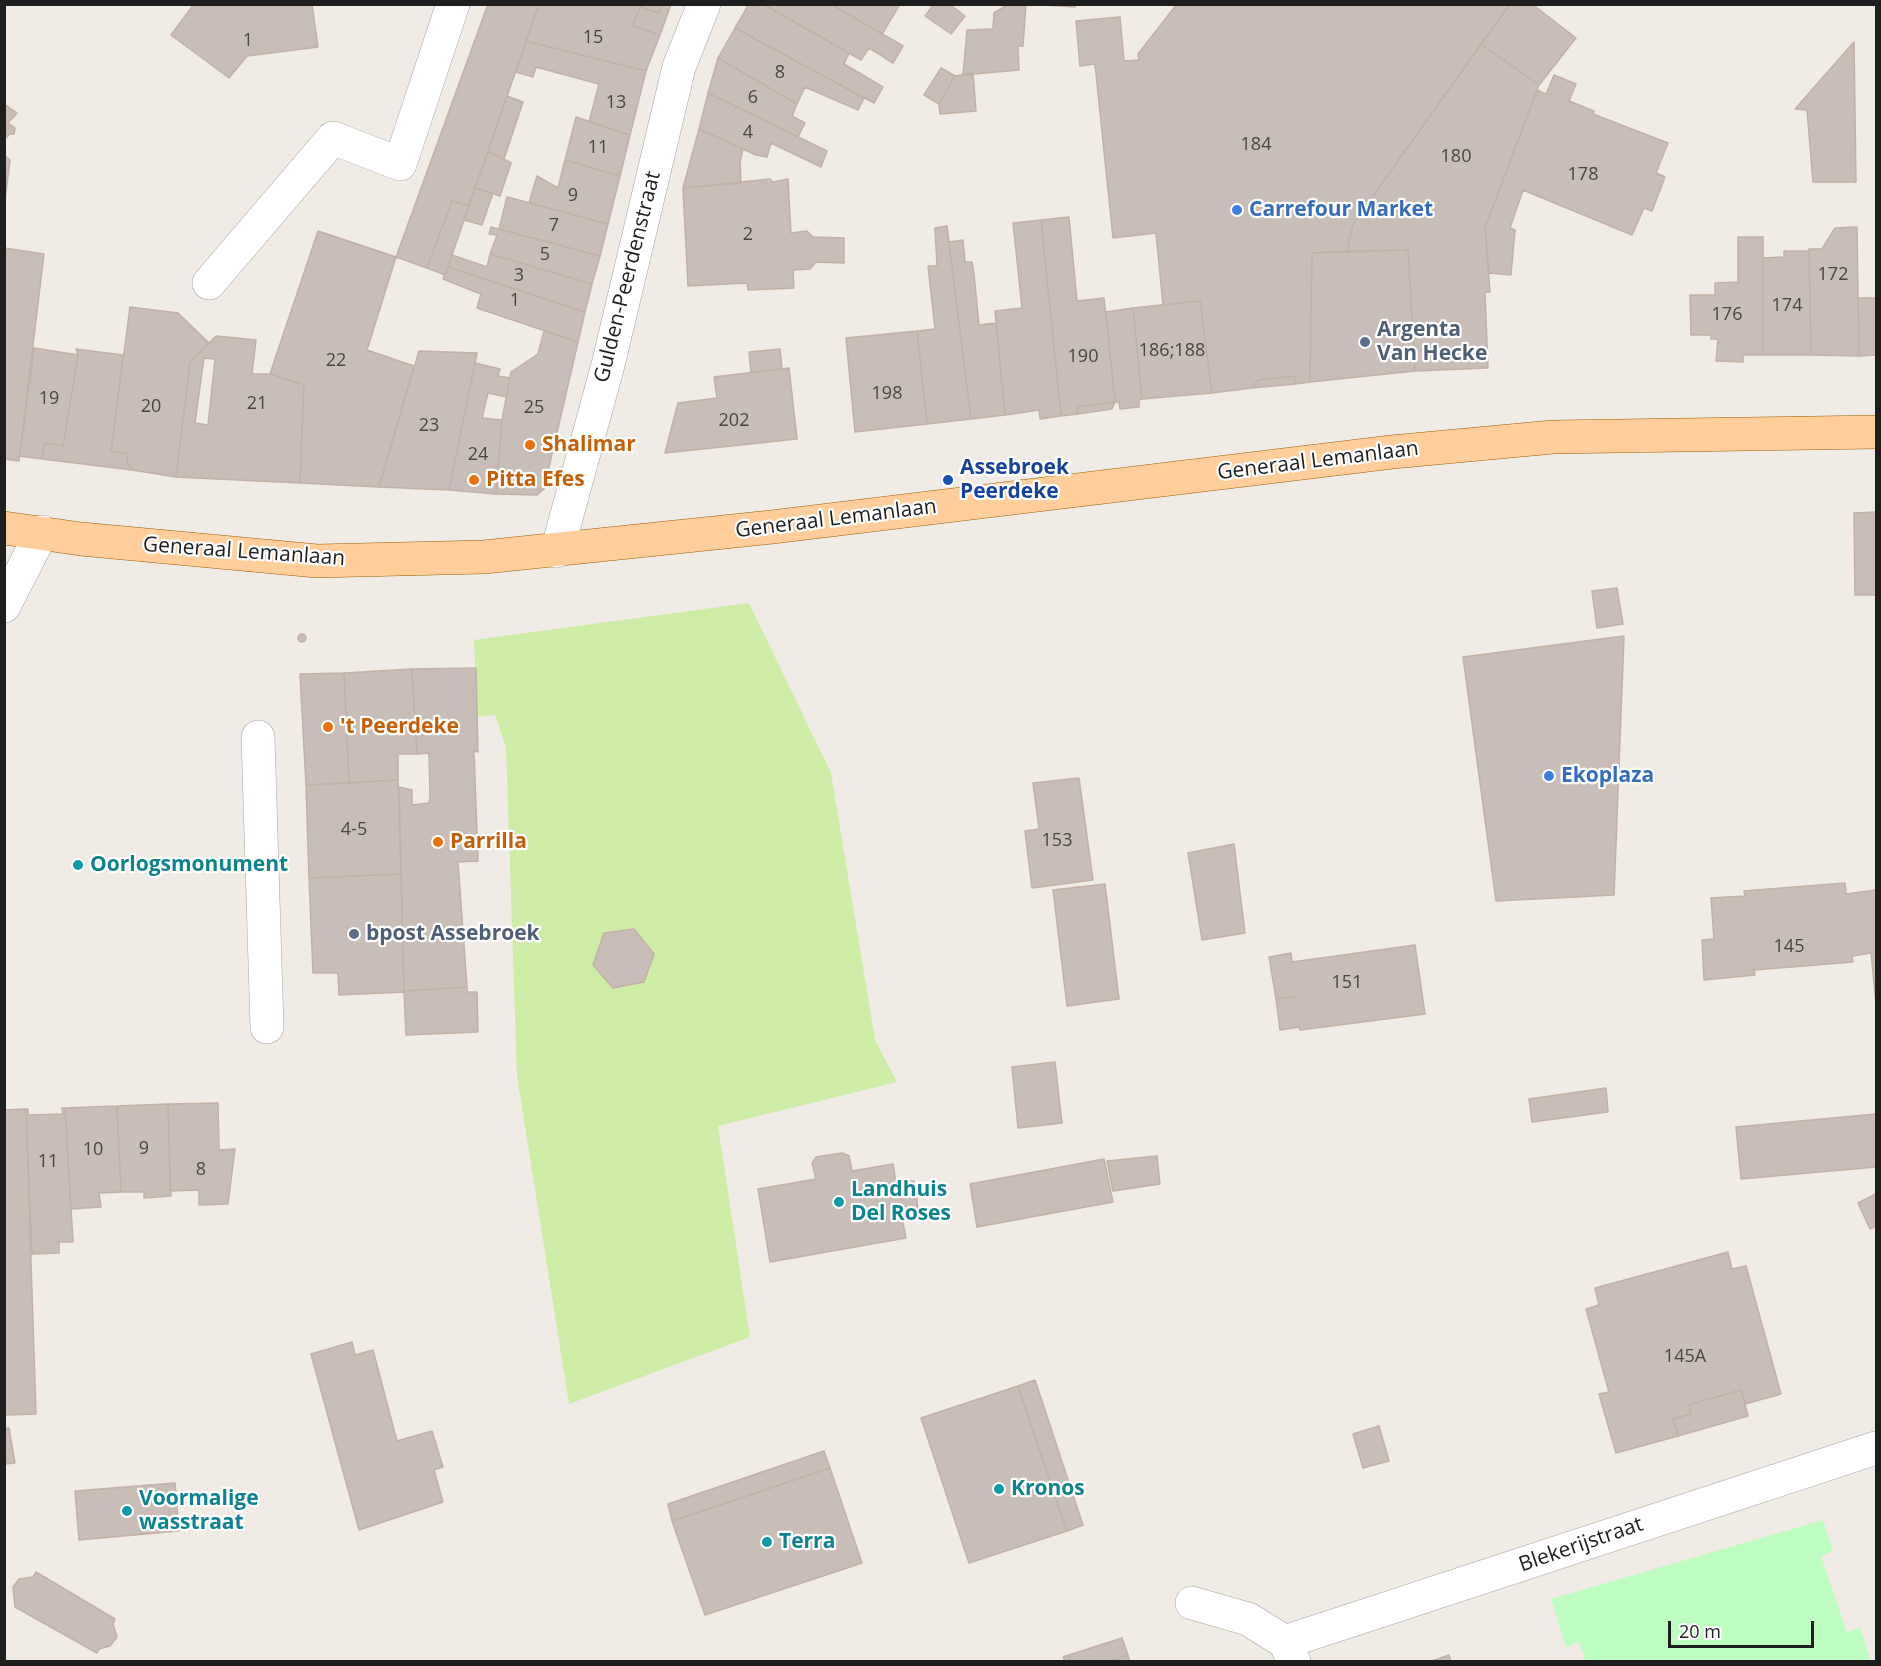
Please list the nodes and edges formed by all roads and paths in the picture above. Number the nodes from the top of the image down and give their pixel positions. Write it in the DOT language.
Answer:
graph roads {
  1 [pos="453,4"];
  2 [pos="704,4"];
  3 [pos="209,283"];
  4 [pos="1876,432"];
  5 [pos="4,528"];
  6 [pos="42,532"];
  7 [pos="557,551"];
  8 [pos="4,606"];
  9 [pos="258,737"];
  10 [pos="267,1027"];
  11 [pos="1876,1448"];
  12 [pos="1192,1604"];
  13 [pos="1290,1652"];
  1 -- 3 [label="street"];
  2 -- 7 [label="street, Gulden-Peerdenstraat"];
  4 -- 7 [label="main road, Generaal Lemanlaan"];
  5 -- 6 [label="main road, Generaal Lemanlaan"];
  6 -- 7 [label="main road, Generaal Lemanlaan"];
  6 -- 8 [label="street"];
  9 -- 10 [label="street"];
  11 -- 13 [label="street, Blekerijstraat"];
  12 -- 13 [label="street"];
}
